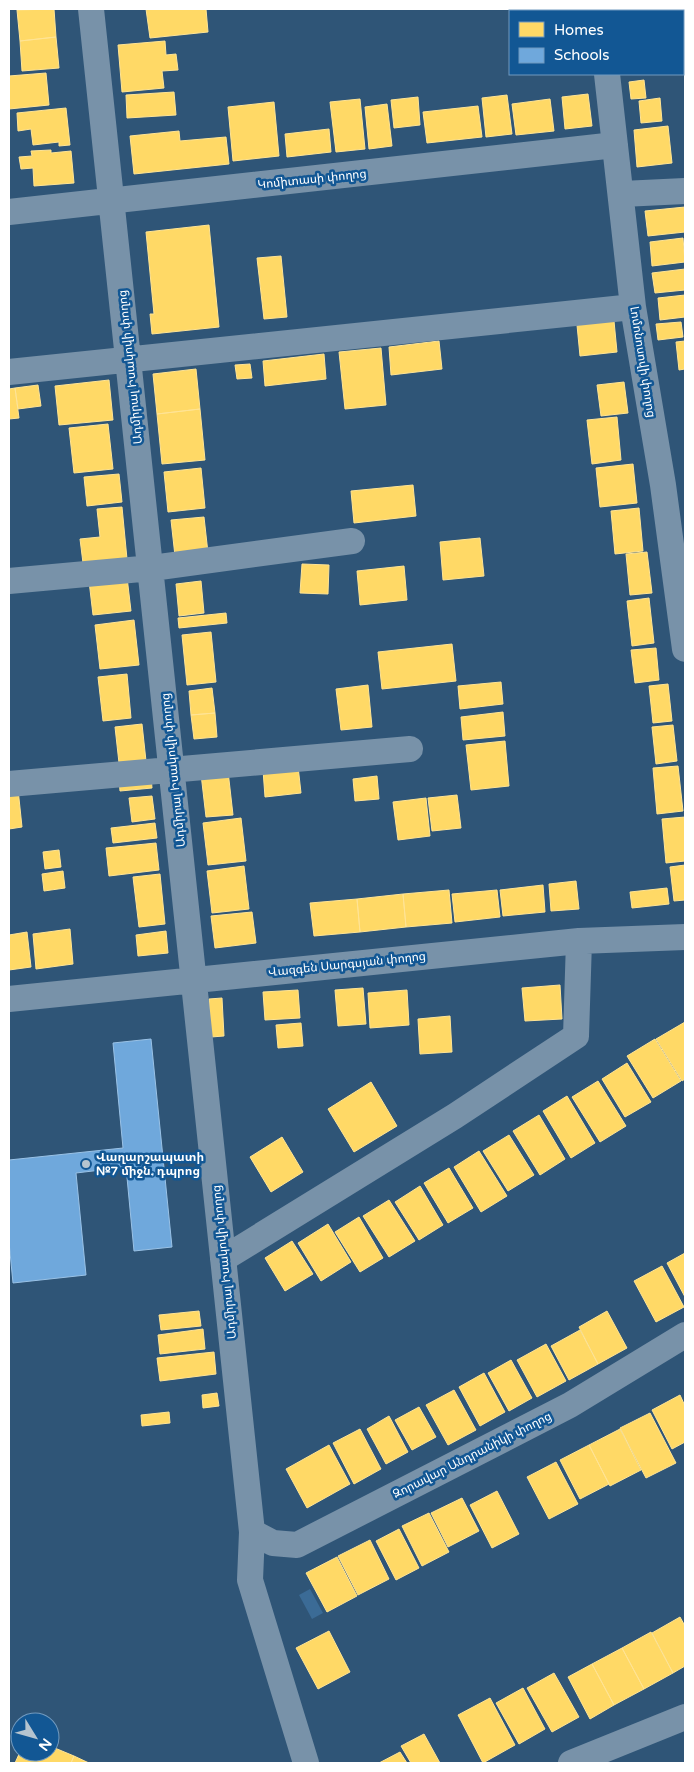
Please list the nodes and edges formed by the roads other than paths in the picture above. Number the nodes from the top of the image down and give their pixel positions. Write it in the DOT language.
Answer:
graph roads {
  1 [pos="91,9"];
  2 [pos="607,75"];
  3 [pos="615,145"];
  4 [pos="685,191"];
  5 [pos="622,194"];
  6 [pos="110,200"];
  7 [pos="9,212"];
  8 [pos="633,307"];
  9 [pos="129,359"];
  10 [pos="9,372"];
  11 [pos="674,484"];
  12 [pos="352,542"];
  13 [pos="152,568"];
  14 [pos="9,581"];
  15 [pos="685,649"];
  16 [pos="410,749"];
  17 [pos="173,770"];
  18 [pos="9,784"];
  19 [pos="685,937"];
  20 [pos="580,942"];
  21 [pos="194,980"];
  22 [pos="9,999"];
  23 [pos="223,1259"];
  24 [pos="685,1335"];
  25 [pos="252,1532"];
  26 [pos="685,1716"];
  27 [pos="306,1763"];
  28 [pos="571,1763"];
  1 -- 6 [label="street, Ադմիրալ Իսակովի փողոց"];
  2 -- 3 [label="street, Լոմոնոսովի փողոց"];
  3 -- 5 [label="street, Լոմոնոսովի փողոց"];
  3 -- 6 [label="street, Կոմիտասի փողոց"];
  4 -- 5 [label="street"];
  5 -- 8 [label="street, Լոմոնոսովի փողոց"];
  6 -- 7 [label="street, Կոմիտասի փողոց"];
  6 -- 9 [label="street, Ադմիրալ Իսակովի փողոց"];
  8 -- 9 [label="street"];
  8 -- 11 [label="street, Լոմոնոսովի փողոց"];
  9 -- 10 [label="street"];
  9 -- 13 [label="street, Ադմիրալ Իսակովի փողոց"];
  11 -- 15 [label="street, Լոմոնոսովի փողոց"];
  12 -- 13 [label="street"];
  13 -- 14 [label="street"];
  13 -- 17 [label="street, Ադմիրալ Իսակովի փողոց"];
  16 -- 17 [label="street"];
  17 -- 18 [label="street"];
  17 -- 21 [label="street, Ադմիրալ Իսակովի փողոց"];
  19 -- 20 [label="street, Վազգեն Սարգսյան փողոց"];
  20 -- 21 [label="street, Վազգեն Սարգսյան փողոց"];
  20 -- 23 [label="street"];
  21 -- 22 [label="street, Վազգեն Սարգսյան փողոց"];
  21 -- 23 [label="street, Ադմիրալ Իսակովի փողոց"];
  23 -- 25 [label="street, Ադմիրալ Իսակովի փողոց"];
  24 -- 25 [label="street, Զորավար Անդրանիկի փողոց"];
  25 -- 27 [label="street, Ադմիրալ Իսակովի փողոց"];
  26 -- 28 [label="street"];
}
